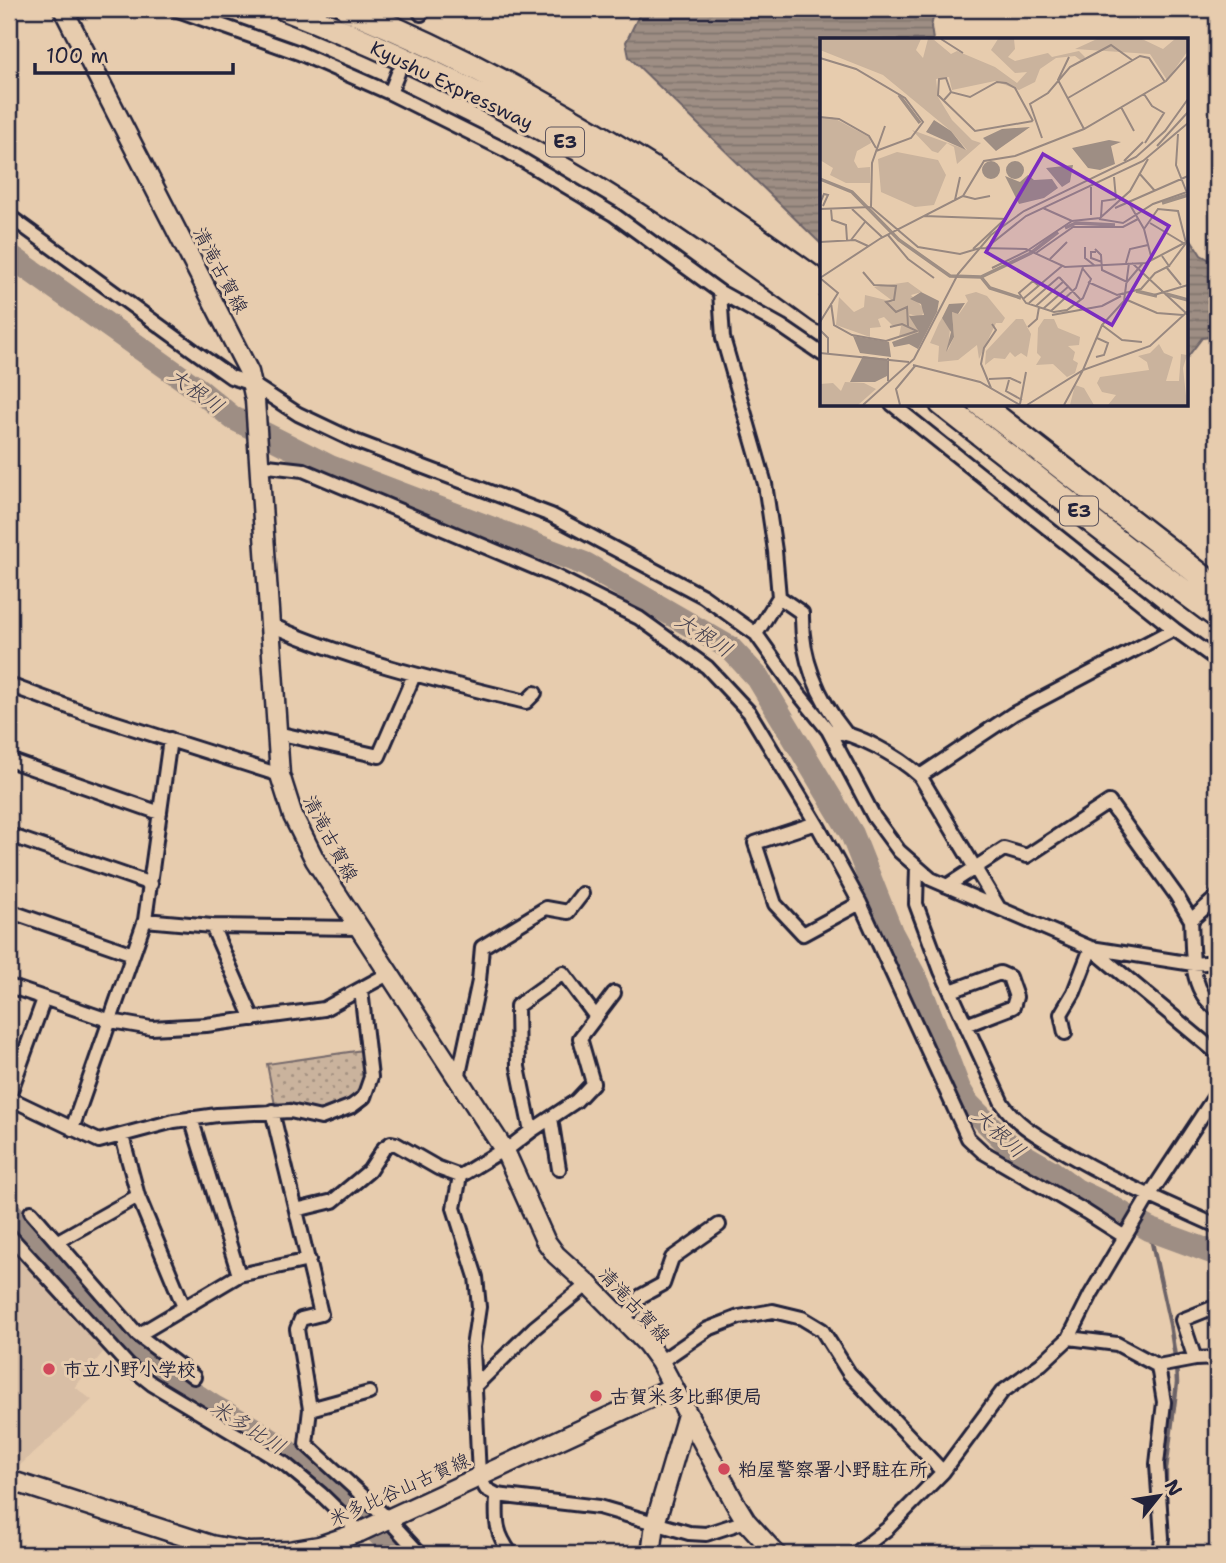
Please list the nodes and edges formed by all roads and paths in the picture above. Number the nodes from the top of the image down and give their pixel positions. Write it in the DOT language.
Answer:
graph roads {
  1 [pos="63,9"];
  2 [pos="175,9"];
  3 [pos="286,9"];
  4 [pos="348,9"];
  5 [pos="398,73"];
  6 [pos="390,93"];
  7 [pos="9,216"];
  8 [pos="820,284"];
  9 [pos="720,292"];
  10 [pos="820,312"];
  11 [pos="820,353"];
  12 [pos="253,392"];
  13 [pos="895,406"];
  14 [pos="945,406"];
  15 [pos="983,406"];
  16 [pos="259,465"];
  17 [pos="1217,588"];
  18 [pos="779,597"];
  19 [pos="1217,616"];
  20 [pos="271,625"];
  21 [pos="1174,629"];
  22 [pos="756,634"];
  23 [pos="1217,660"];
  24 [pos="414,675"];
  25 [pos="9,685"];
  26 [pos="535,693"];
  27 [pos="828,730"];
  28 [pos="845,732"];
  29 [pos="277,733"];
  30 [pos="170,739"];
  31 [pos="9,760"];
  32 [pos="280,775"];
  33 [pos="920,776"];
  34 [pos="160,813"];
  35 [pos="816,823"];
  36 [pos="9,835"];
  37 [pos="916,867"];
  38 [pos="975,868"];
  39 [pos="151,884"];
  40 [pos="947,886"];
  41 [pos="582,894"];
  42 [pos="1217,897"];
  43 [pos="860,903"];
  44 [pos="1000,909"];
  45 [pos="9,911"];
  46 [pos="145,920"];
  47 [pos="1191,920"];
  48 [pos="212,926"];
  49 [pos="358,928"];
  50 [pos="1091,948"];
  51 [pos="133,954"];
  52 [pos="1217,962"];
  53 [pos="1193,964"];
  54 [pos="387,974"];
  55 [pos="9,986"];
  56 [pos="361,990"];
  57 [pos="951,991"];
  58 [pos="614,993"];
  59 [pos="44,999"];
  60 [pos="1217,1009"];
  61 [pos="596,1017"];
  62 [pos="253,1019"];
  63 [pos="111,1021"];
  64 [pos="966,1025"];
  65 [pos="1065,1033"];
  66 [pos="1217,1053"];
  67 [pos="458,1079"];
  68 [pos="1217,1093"];
  69 [pos="9,1097"];
  70 [pos="272,1111"];
  71 [pos="191,1118"];
  72 [pos="551,1118"];
  73 [pos="72,1129"];
  74 [pos="531,1131"];
  75 [pos="122,1136"];
  76 [pos="505,1152"];
  77 [pos="559,1169"];
  78 [pos="460,1176"];
  79 [pos="138,1196"];
  80 [pos="1149,1196"];
  81 [pos="296,1210"];
  82 [pos="31,1212"];
  83 [pos="719,1225"];
  84 [pos="1217,1226"];
  85 [pos="9,1235"];
  86 [pos="1125,1237"];
  87 [pos="58,1241"];
  88 [pos="309,1259"];
  89 [pos="239,1275"];
  90 [pos="588,1284"];
  91 [pos="184,1307"];
  92 [pos="1217,1311"];
  93 [pos="624,1320"];
  94 [pos="138,1335"];
  95 [pos="1069,1338"];
  96 [pos="1217,1358"];
  97 [pos="1195,1359"];
  98 [pos="660,1362"];
  99 [pos="1158,1366"];
  100 [pos="194,1377"];
  101 [pos="474,1387"];
  102 [pos="673,1387"];
  103 [pos="369,1393"];
  104 [pos="310,1409"];
  105 [pos="687,1415"];
  106 [pos="943,1472"];
  107 [pos="479,1476"];
  108 [pos="9,1480"];
  109 [pos="497,1495"];
  110 [pos="385,1520"];
  111 [pos="746,1521"];
  112 [pos="655,1524"];
  113 [pos="360,1532"];
  114 [pos="320,1550"];
  115 [pos="420,1554"];
  116 [pos="511,1554"];
  117 [pos="651,1554"];
  118 [pos="776,1554"];
  119 [pos="855,1554"];
  120 [pos="1160,1554"];
  1 -- 12 [label="main road, 清滝古賀線"];
  2 -- 6 [label="street"];
  3 -- 10 [label="highway, Kyushu Expressway / E3"];
  4 -- 8 [label="highway, Kyushu Expressway / E3"];
  5 -- 6 [label="street"];
  6 -- 9 [label="street"];
  7 -- 12 [label="street"];
  9 -- 11 [label="street"];
  9 -- 18 [label="street"];
  12 -- 16 [label="main road, 清滝古賀線"];
  12 -- 22 [label="street"];
  13 -- 21 [label="street"];
  14 -- 19 [label="highway, E3"];
  15 -- 17 [label="highway, E3"];
  16 -- 20 [label="main road, 清滝古賀線"];
  16 -- 35 [label="street"];
  18 -- 22 [label="street"];
  18 -- 28 [label="street"];
  20 -- 24 [label="street"];
  20 -- 29 [label="main road, 清滝古賀線"];
  21 -- 23 [label="street"];
  21 -- 33 [label="street"];
  22 -- 27 [label="street"];
  24 -- 26 [label="street"];
  24 -- 29 [label="street"];
  25 -- 30 [label="street"];
  27 -- 28 [label="street"];
  27 -- 37 [label="street"];
  28 -- 33 [label="street"];
  29 -- 32 [label="main road, 清滝古賀線"];
  30 -- 32 [label="street"];
  30 -- 34 [label="street"];
  31 -- 34 [label="street"];
  32 -- 49 [label="main road, 清滝古賀線"];
  33 -- 38 [label="street"];
  34 -- 39 [label="street"];
  35 -- 43 [label="street"];
  35 -- 43 [label="street"];
  36 -- 39 [label="street"];
  37 -- 40 [label="street"];
  37 -- 57 [label="street"];
  38 -- 40 [label="street"];
  38 -- 44 [label="street"];
  38 -- 47 [label="street"];
  39 -- 46 [label="street"];
  40 -- 44 [label="street"];
  41 -- 67 [label="street"];
  42 -- 47 [label="street"];
  43 -- 86 [label="street"];
  44 -- 50 [label="street"];
  45 -- 51 [label="street"];
  46 -- 48 [label="street"];
  46 -- 51 [label="street"];
  47 -- 53 [label="street"];
  48 -- 49 [label="street"];
  48 -- 62 [label="street"];
  49 -- 54 [label="main road, 清滝古賀線"];
  50 -- 53 [label="street"];
  50 -- 65 [label="street"];
  50 -- 66 [label="street"];
  51 -- 63 [label="street"];
  52 -- 53 [label="street"];
  53 -- 60 [label="street"];
  54 -- 56 [label="street"];
  54 -- 67 [label="main road, 清滝古賀線"];
  55 -- 59 [label="street"];
  56 -- 62 [label="street"];
  56 -- 70 [label="street"];
  57 -- 64 [label="street"];
  57 -- 64 [label="street"];
  58 -- 61 [label="street"];
  59 -- 63 [label="street"];
  59 -- 69 [label="street"];
  61 -- 72 [label="street"];
  61 -- 74 [label="street"];
  62 -- 63 [label="street"];
  63 -- 73 [label="street"];
  64 -- 80 [label="street"];
  67 -- 76 [label="main road, 清滝古賀線"];
  68 -- 80 [label="street"];
  69 -- 73 [label="street"];
  70 -- 71 [label="street"];
  70 -- 81 [label="street"];
  71 -- 75 [label="street"];
  71 -- 89 [label="street"];
  72 -- 74 [label="street"];
  72 -- 77 [label="street"];
  73 -- 75 [label="street"];
  74 -- 76 [label="street"];
  75 -- 79 [label="street"];
  76 -- 78 [label="street"];
  76 -- 90 [label="main road, 清滝古賀線"];
  78 -- 81 [label="street"];
  78 -- 101 [label="street"];
  79 -- 87 [label="street"];
  79 -- 91 [label="street"];
  80 -- 84 [label="street"];
  80 -- 86 [label="street"];
  81 -- 88 [label="street"];
  82 -- 87 [label="street"];
  83 -- 93 [label="street"];
  85 -- 113 [label="street"];
  86 -- 95 [label="street"];
  87 -- 94 [label="street"];
  88 -- 89 [label="street"];
  88 -- 104 [label="street"];
  89 -- 91 [label="street"];
  90 -- 93 [label="main road, 清滝古賀線"];
  90 -- 101 [label="street"];
  91 -- 94 [label="street"];
  92 -- 97 [label="street"];
  93 -- 98 [label="main road, 清滝古賀線"];
  94 -- 100 [label="street"];
  95 -- 99 [label="street"];
  95 -- 106 [label="street"];
  96 -- 97 [label="street"];
  97 -- 99 [label="street"];
  98 -- 102 [label="main road, 清滝古賀線"];
  98 -- 106 [label="street"];
  99 -- 120 [label="street"];
  101 -- 107 [label="street"];
  102 -- 105 [label="main road, 清滝古賀線"];
  102 -- 107 [label="main road, 米多比谷山古賀線"];
  103 -- 104 [label="street"];
  104 -- 110 [label="street"];
  105 -- 111 [label="main road, 清滝古賀線"];
  105 -- 112 [label="main road"];
  106 -- 119 [label="street"];
  107 -- 109 [label="street"];
  107 -- 110 [label="main road, 米多比谷山古賀線"];
  108 -- 114 [label="main road, 米多比谷山古賀線"];
  109 -- 112 [label="street"];
  109 -- 116 [label="street"];
  110 -- 113 [label="main road, 米多比谷山古賀線"];
  110 -- 115 [label="street"];
  111 -- 112 [label="street"];
  111 -- 118 [label="main road, 清滝古賀線"];
  112 -- 117 [label="main road"];
  113 -- 114 [label="main road, 米多比谷山古賀線"];
}
